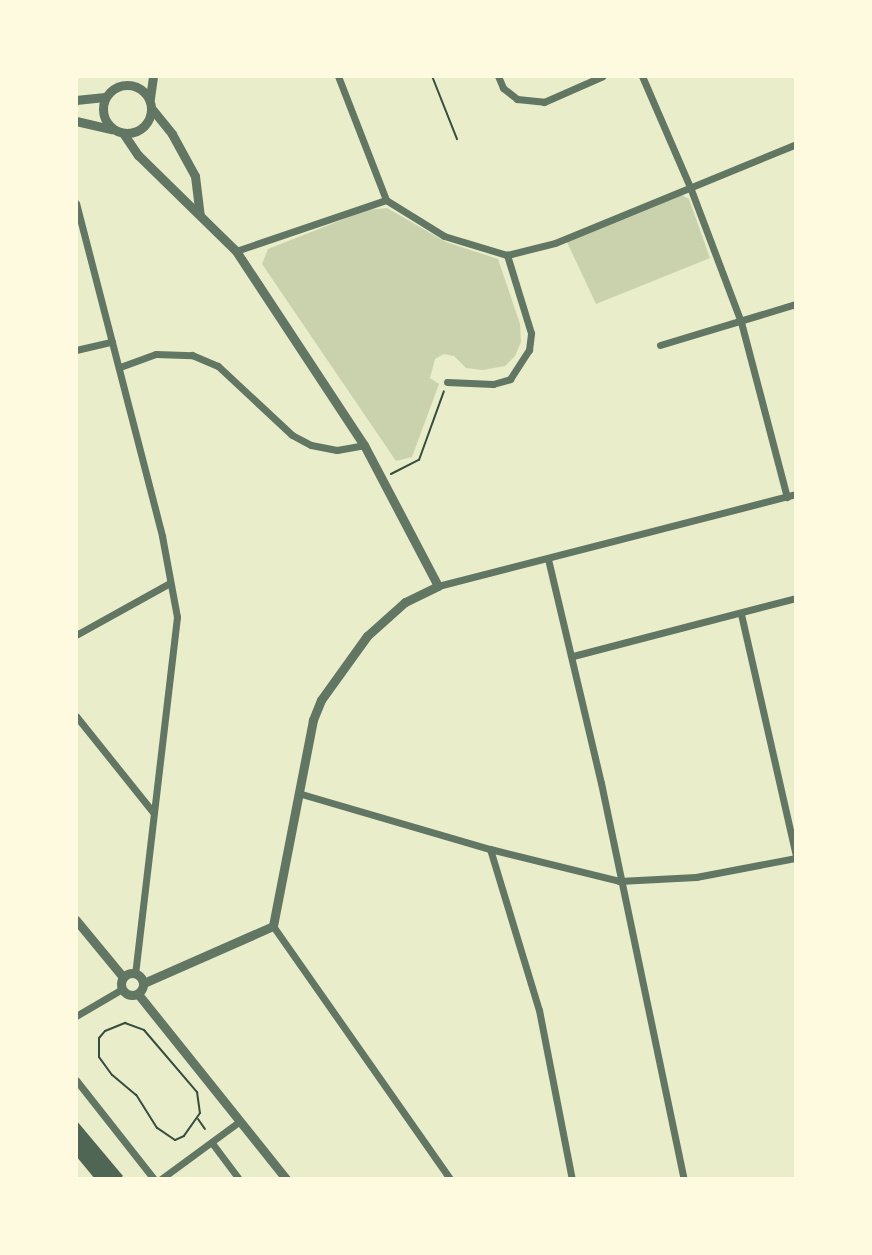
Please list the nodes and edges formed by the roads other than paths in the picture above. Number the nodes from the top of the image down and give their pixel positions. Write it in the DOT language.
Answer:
graph roads {
  1 [pos="119,76"];
  2 [pos="153,76"];
  3 [pos="338,76"];
  4 [pos="498,76"];
  5 [pos="603,76"];
  6 [pos="642,76"];
  7 [pos="115,87"];
  8 [pos="105,97"];
  9 [pos="150,98"];
  10 [pos="76,100"];
  11 [pos="152,109"];
  12 [pos="76,121"];
  13 [pos="118,132"];
  14 [pos="796,144"];
  15 [pos="690,187"];
  16 [pos="386,200"];
  17 [pos="76,203"];
  18 [pos="200,215"];
  19 [pos="236,251"];
  20 [pos="507,255"];
  21 [pos="796,304"];
  22 [pos="741,322"];
  23 [pos="112,342"];
  24 [pos="660,345"];
  25 [pos="76,350"];
  26 [pos="120,367"];
  27 [pos="447,382"];
  28 [pos="364,445"];
  29 [pos="796,494"];
  30 [pos="787,497"];
  31 [pos="548,559"];
  32 [pos="170,583"];
  33 [pos="438,586"];
  34 [pos="796,598"];
  35 [pos="741,614"];
  36 [pos="76,635"];
  37 [pos="573,656"];
  38 [pos="76,716"];
  39 [pos="298,793"];
  40 [pos="153,812"];
  41 [pos="490,849"];
  42 [pos="796,858"];
  43 [pos="619,881"];
  44 [pos="76,920"];
  45 [pos="273,926"];
  46 [pos="135,972"];
  47 [pos="123,977"];
  48 [pos="144,983"];
  49 [pos="122,989"];
  50 [pos="138,994"];
  51 [pos="76,1016"];
  52 [pos="76,1080"];
  53 [pos="240,1121"];
  54 [pos="212,1143"];
  55 [pos="154,1179"];
  56 [pos="161,1179"];
  57 [pos="239,1179"];
  58 [pos="286,1179"];
  59 [pos="450,1179"];
  60 [pos="572,1179"];
  61 [pos="684,1179"];
  1 -- 7 [label="street"];
  2 -- 9 [label="street"];
  3 -- 16 [label="street"];
  4 -- 5 [label="street"];
  6 -- 15 [label="street"];
  7 -- 8 [label="street"];
  7 -- 9 [label="street"];
  8 -- 10 [label="street"];
  8 -- 13 [label="street"];
  9 -- 11 [label="street"];
  11 -- 13 [label="street"];
  11 -- 18 [label="street"];
  12 -- 13 [label="street"];
  13 -- 18 [label="street"];
  14 -- 15 [label="street"];
  15 -- 20 [label="street"];
  15 -- 22 [label="street"];
  16 -- 19 [label="street"];
  16 -- 20 [label="street"];
  17 -- 23 [label="street"];
  18 -- 19 [label="street"];
  19 -- 28 [label="street"];
  20 -- 27 [label="street"];
  21 -- 22 [label="street"];
  22 -- 24 [label="street"];
  22 -- 30 [label="street"];
  23 -- 25 [label="street"];
  23 -- 26 [label="street"];
  26 -- 28 [label="street"];
  26 -- 32 [label="street"];
  28 -- 33 [label="street"];
  29 -- 30 [label="street"];
  30 -- 31 [label="street"];
  31 -- 33 [label="street"];
  31 -- 37 [label="street"];
  32 -- 36 [label="street"];
  32 -- 40 [label="street"];
  33 -- 39 [label="street"];
  34 -- 35 [label="street"];
  35 -- 37 [label="street"];
  35 -- 42 [label="street"];
  37 -- 43 [label="street"];
  38 -- 40 [label="street"];
  39 -- 41 [label="street"];
  39 -- 45 [label="street"];
  40 -- 46 [label="street"];
  41 -- 43 [label="street"];
  41 -- 60 [label="street"];
  42 -- 43 [label="street"];
  43 -- 61 [label="street"];
  44 -- 47 [label="street"];
  45 -- 48 [label="street"];
  45 -- 59 [label="street"];
  46 -- 47 [label="street"];
  46 -- 48 [label="street"];
  47 -- 49 [label="street"];
  48 -- 50 [label="street"];
  49 -- 50 [label="street"];
  49 -- 51 [label="street"];
  50 -- 53 [label="street"];
  52 -- 55 [label="street"];
  53 -- 54 [label="street"];
  53 -- 58 [label="street"];
  54 -- 56 [label="street"];
  54 -- 57 [label="street"];
}
